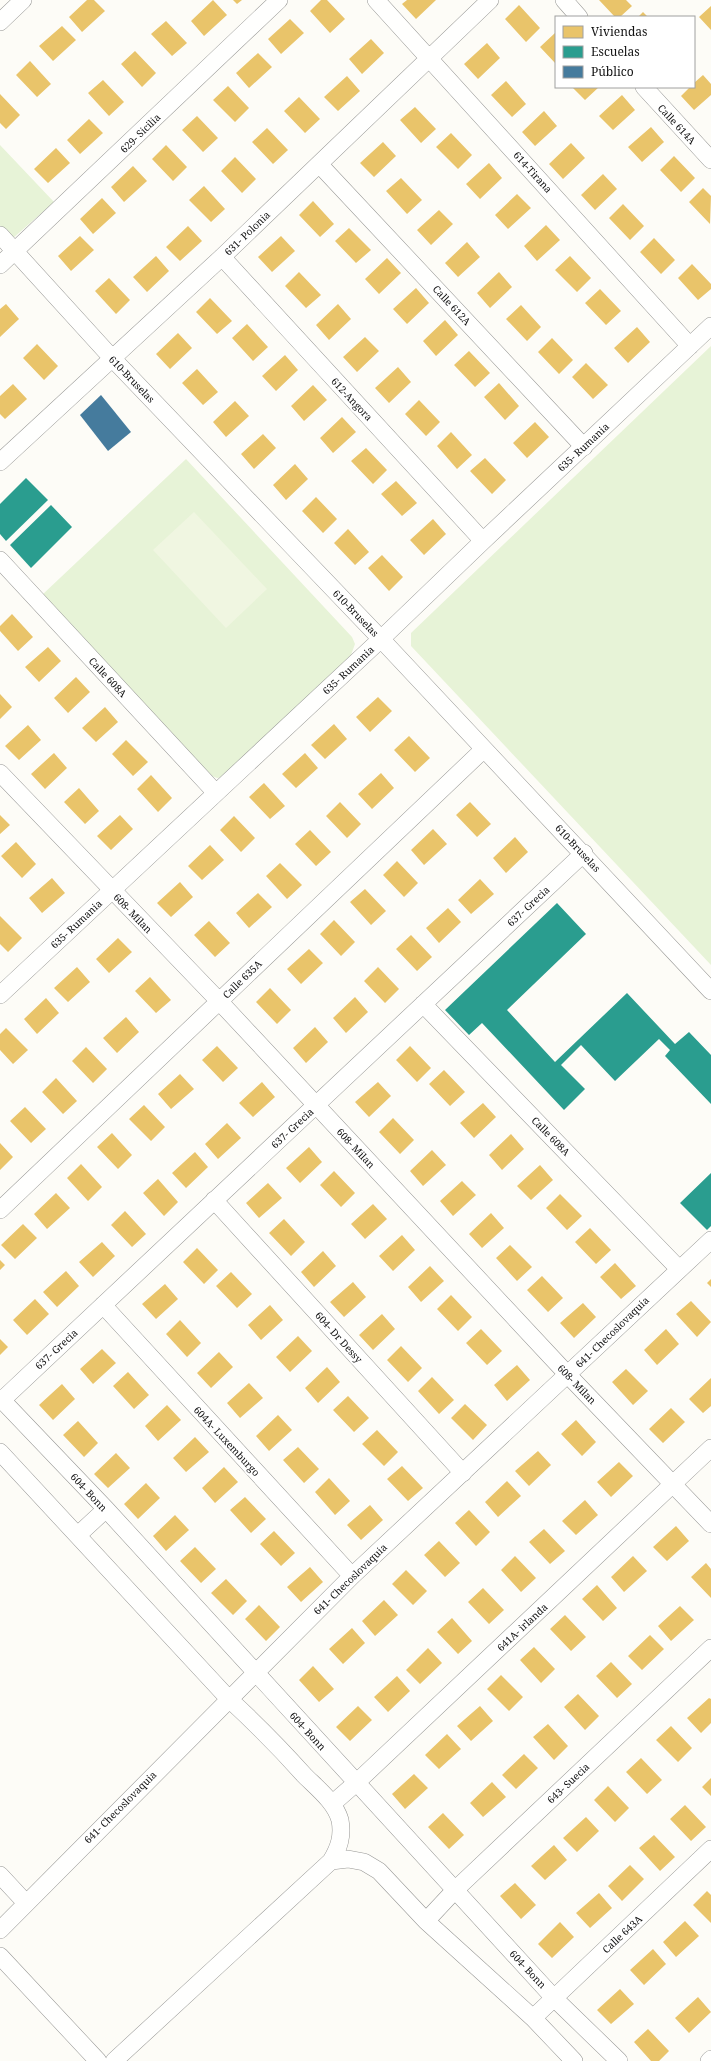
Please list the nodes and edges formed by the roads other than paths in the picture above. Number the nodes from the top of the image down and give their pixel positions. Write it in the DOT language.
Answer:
graph roads {
  1 [pos="22,0"];
  2 [pos="279,0"];
  3 [pos="376,0"];
  4 [pos="490,0"];
  5 [pos="564,0"];
  6 [pos="578,16"];
  7 [pos="0,22"];
  8 [pos="430,58"];
  9 [pos="645,88"];
  10 [pos="711,160"];
  11 [pos="319,164"];
  12 [pos="0,235"];
  13 [pos="15,251"];
  14 [pos="222,257"];
  15 [pos="0,265"];
  16 [pos="711,326"];
  17 [pos="690,346"];
  18 [pos="112,358"];
  19 [pos="584,447"];
  20 [pos="0,462"];
  21 [pos="483,540"];
  22 [pos="0,560"];
  23 [pos="381,639"];
  24 [pos="484,749"];
  25 [pos="0,773"];
  26 [pos="216,793"];
  27 [pos="584,853"];
  28 [pos="112,890"];
  29 [pos="711,991"];
  30 [pos="0,995"];
  31 [pos="219,1001"];
  32 [pos="423,1004"];
  33 [pos="316,1105"];
  34 [pos="214,1200"];
  35 [pos="0,1210"];
  36 [pos="711,1240"];
  37 [pos="679,1269"];
  38 [pos="103,1305"];
  39 [pos="568,1375"];
  40 [pos="1,1400"];
  41 [pos="711,1448"];
  42 [pos="0,1452"];
  43 [pos="463,1473"];
  44 [pos="674,1484"];
  45 [pos="106,1509"];
  46 [pos="711,1524"];
  47 [pos="78,1535"];
  48 [pos="352,1576"];
  49 [pos="711,1648"];
  50 [pos="255,1672"];
  51 [pos="228,1698"];
  52 [pos="356,1783"];
  53 [pos="332,1804"];
  54 [pos="711,1849"];
  55 [pos="331,1861"];
  56 [pos="0,1875"];
  57 [pos="455,1890"];
  58 [pos="26,1903"];
  59 [pos="426,1921"];
  60 [pos="0,1930"];
  61 [pos="0,1956"];
  62 [pos="554,1998"];
  63 [pos="533,2018"];
  64 [pos="711,2059"];
  65 [pos="98,2061"];
  66 [pos="114,2061"];
  67 [pos="574,2061"];
  68 [pos="619,2061"];
  69 [pos="709,2061"];
  1 -- 7 [label="street"];
  2 -- 13 [label="street, 629- Sicilia"];
  3 -- 8 [label="street, 614-Tirana"];
  4 -- 8 [label="street, 631- Polonia"];
  5 -- 6 [label="street"];
  8 -- 11 [label="street, 631- Polonia"];
  8 -- 17 [label="street, 614-Tirana"];
  9 -- 10 [label="street, Calle 614A"];
  11 -- 14 [label="street, 631- Polonia"];
  11 -- 19 [label="street, Calle 612A"];
  12 -- 13 [label="street, 610-Bruselas"];
  13 -- 15 [label="street, 629- Sicilia"];
  13 -- 18 [label="street, 610-Bruselas"];
  14 -- 18 [label="street, 631- Polonia"];
  14 -- 21 [label="street, 612-Angora"];
  16 -- 17 [label="street, 635- Rumania"];
  17 -- 19 [label="street, 635- Rumania"];
  18 -- 20 [label="street, 631- Polonia"];
  18 -- 23 [label="street, 610-Bruselas"];
  19 -- 21 [label="street, 635- Rumania"];
  21 -- 23 [label="street, 635- Rumania"];
  22 -- 26 [label="street, Calle 608A"];
  23 -- 24 [label="street, 610-Bruselas"];
  23 -- 26 [label="street, 635- Rumania"];
  24 -- 27 [label="street, 610-Bruselas"];
  24 -- 31 [label="street, Calle 635A"];
  25 -- 28 [label="street, 608- Milan"];
  26 -- 28 [label="street, 635- Rumania"];
  27 -- 29 [label="street, 610-Bruselas"];
  27 -- 32 [label="street, 637- Grecia"];
  28 -- 30 [label="street, 635- Rumania"];
  28 -- 31 [label="street, 608- Milan"];
  31 -- 33 [label="street, 608- Milan"];
  31 -- 35 [label="street, Calle 635A"];
  32 -- 33 [label="street, 637- Grecia"];
  32 -- 37 [label="street, Calle 608A"];
  33 -- 34 [label="street, 637- Grecia"];
  33 -- 39 [label="street, 608- Milan"];
  34 -- 38 [label="street, 637- Grecia"];
  34 -- 43 [label="street, 604- Dr Dessy"];
  36 -- 37 [label="street, 641- Checoslovaquia"];
  37 -- 39 [label="street, 641- Checoslovaquia"];
  38 -- 40 [label="street, 637- Grecia"];
  38 -- 48 [label="street, 604A- Luxemburgo"];
  39 -- 43 [label="street, 641- Checoslovaquia"];
  39 -- 44 [label="street, 608- Milan"];
  40 -- 45 [label="street, 604- Bonn"];
  41 -- 44 [label="street, 641A- irlanda"];
  42 -- 47 [label="street"];
  43 -- 48 [label="street, 641- Checoslovaquia"];
  44 -- 46 [label="street, 608- Milan"];
  44 -- 52 [label="street, 641A- irlanda"];
  45 -- 47 [label="street"];
  45 -- 50 [label="street, 604- Bonn"];
  47 -- 51 [label="street"];
  48 -- 50 [label="street, 641- Checoslovaquia"];
  49 -- 57 [label="street, 643- Suecia"];
  50 -- 51 [label="street, 641- Checoslovaquia"];
  50 -- 52 [label="street, 604- Bonn"];
  51 -- 53 [label="street"];
  51 -- 58 [label="street, 641- Checoslovaquia"];
  52 -- 53 [label="street, 641A- irlanda"];
  52 -- 57 [label="street, 604- Bonn"];
  53 -- 55 [label="street"];
  54 -- 62 [label="street, Calle 643A"];
  55 -- 59 [label="street"];
  55 -- 66 [label="street"];
  56 -- 58 [label="street"];
  57 -- 59 [label="street, 643- Suecia"];
  57 -- 62 [label="street, 604- Bonn"];
  58 -- 60 [label="street, 641- Checoslovaquia"];
  59 -- 63 [label="street"];
  61 -- 65 [label="street"];
  62 -- 63 [label="street, Calle 643A"];
  62 -- 68 [label="street, 604- Bonn"];
  63 -- 67 [label="street"];
  64 -- 69 [label="street"];
}
